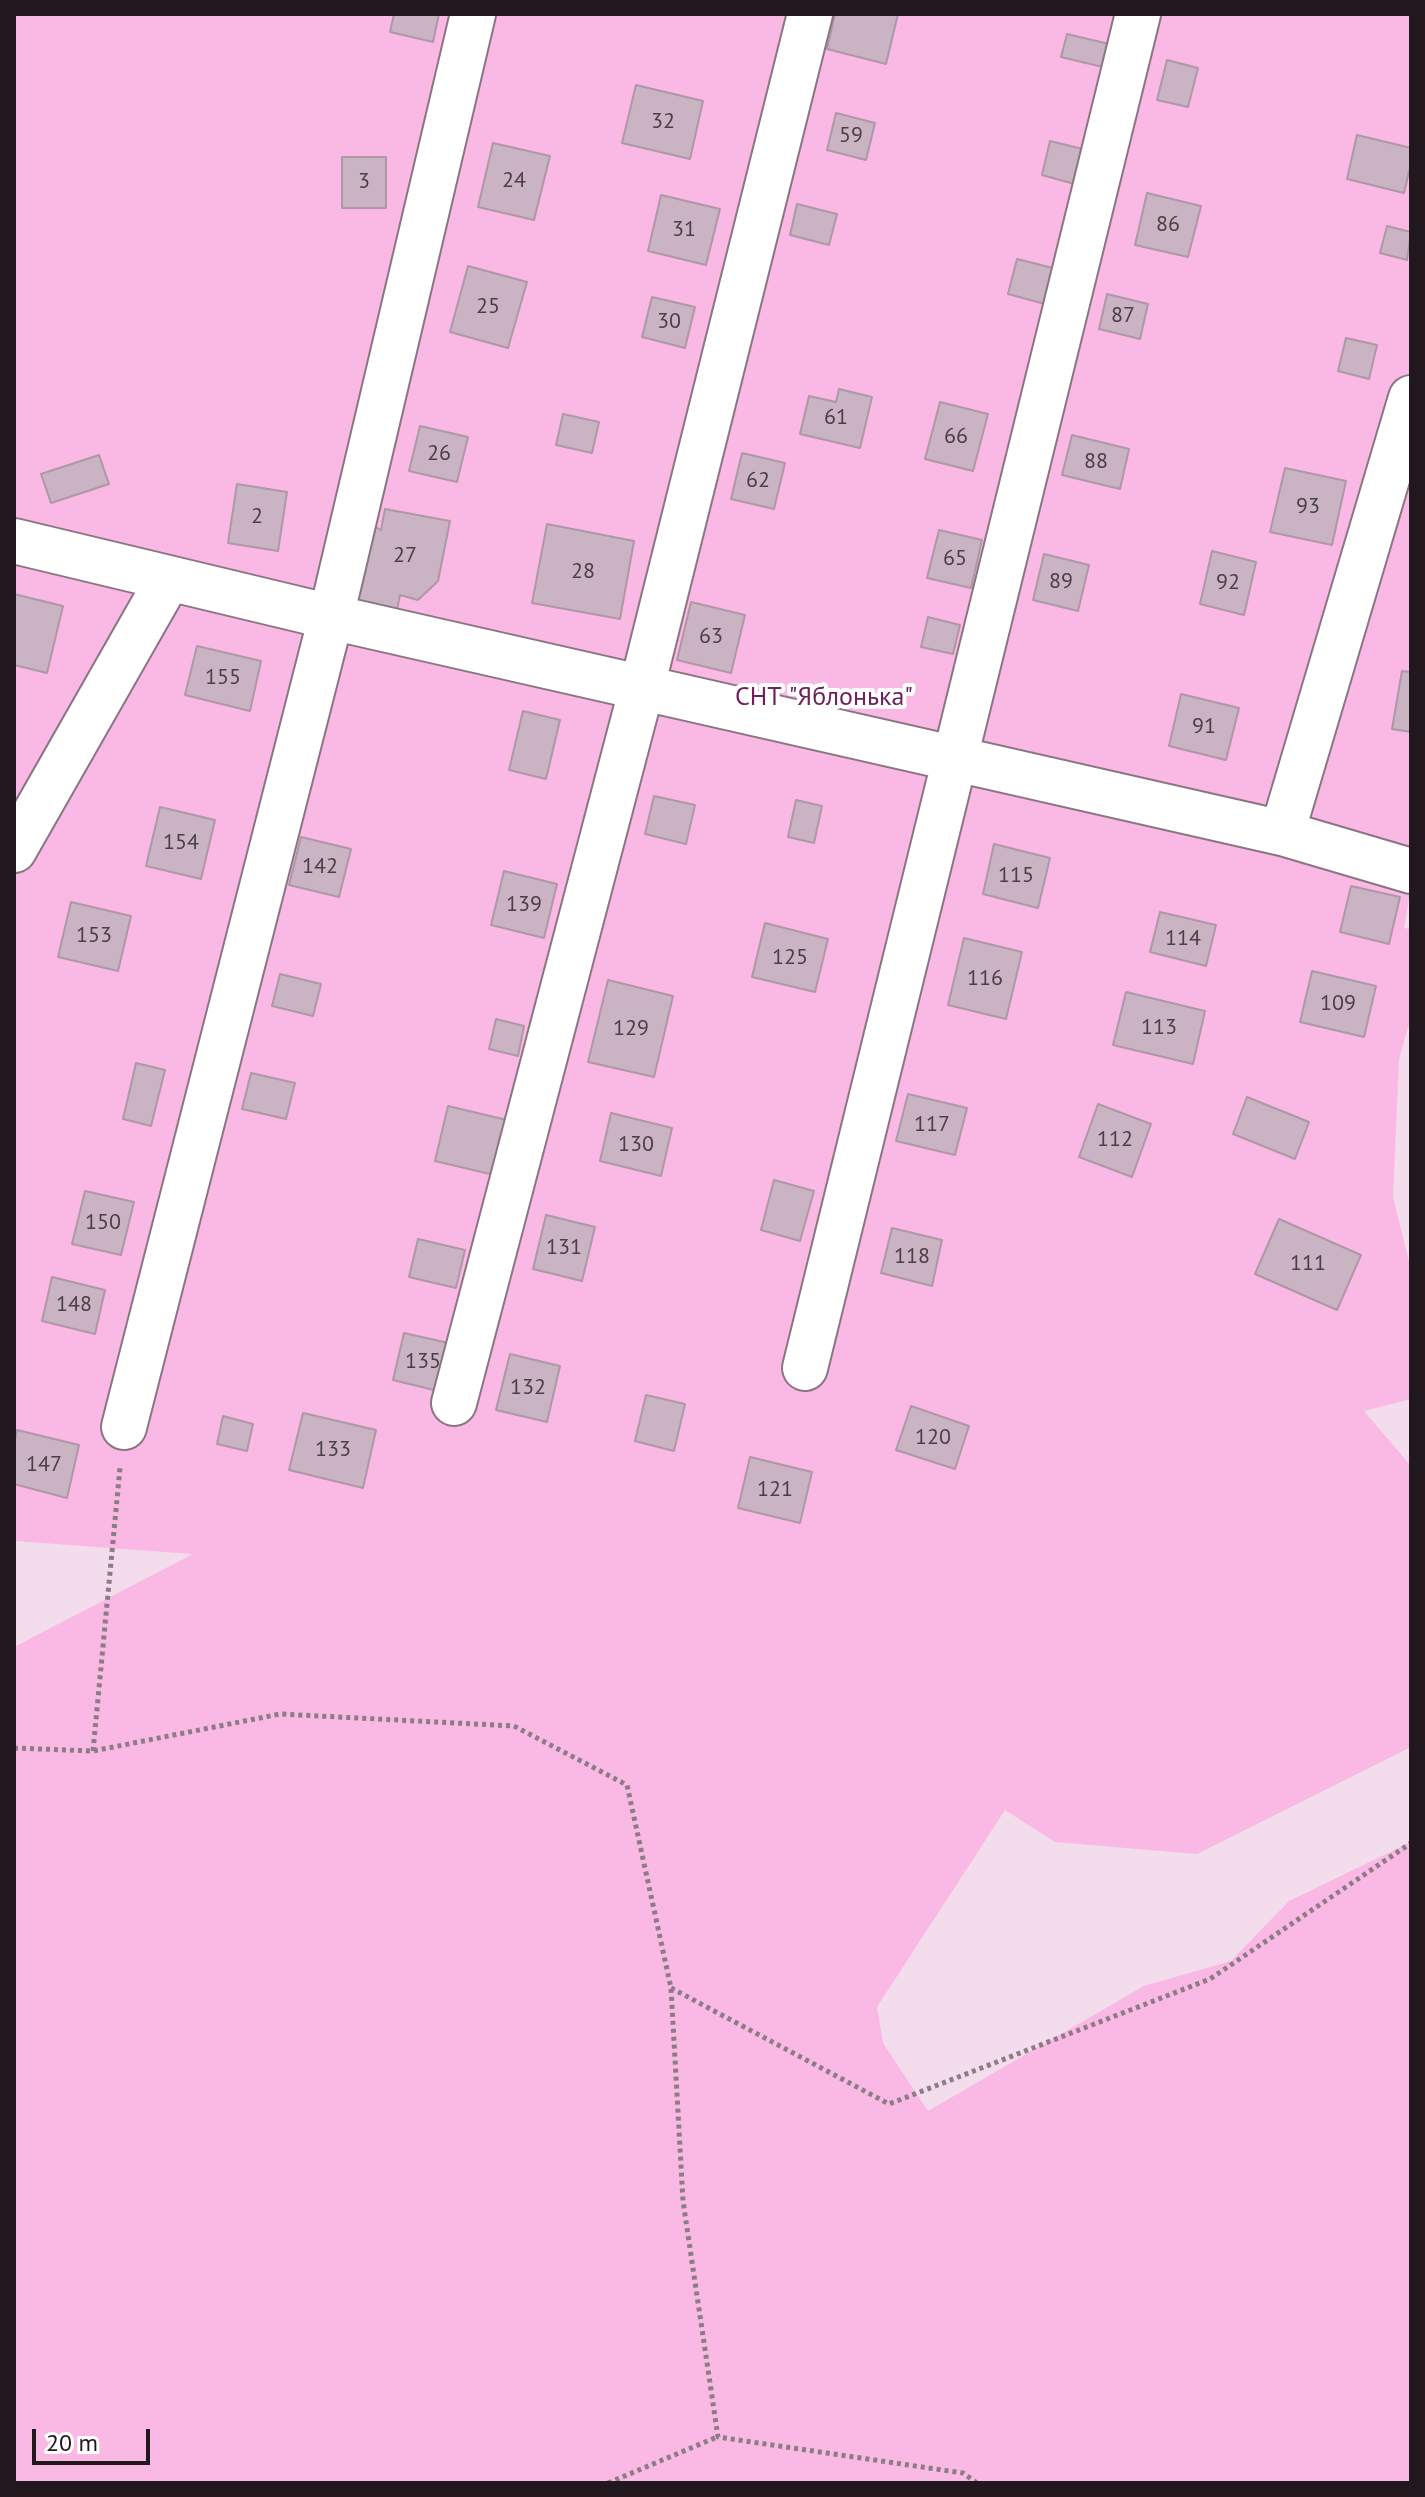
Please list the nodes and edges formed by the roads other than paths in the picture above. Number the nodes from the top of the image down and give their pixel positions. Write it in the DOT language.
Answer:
graph roads {
  1 [pos="473,14"];
  2 [pos="810,14"];
  3 [pos="1138,14"];
  4 [pos="1411,398"];
  5 [pos="14,541"];
  6 [pos="169,578"];
  7 [pos="331,617"];
  8 [pos="642,687"];
  9 [pos="953,759"];
  10 [pos="1282,833"];
  11 [pos="14,850"];
  12 [pos="1411,871"];
  13 [pos="805,1368"];
  14 [pos="454,1403"];
  15 [pos="124,1427"];
  1 -- 7 [label="street"];
  2 -- 8 [label="street"];
  3 -- 9 [label="street"];
  4 -- 10 [label="street"];
  5 -- 6 [label="street"];
  6 -- 7 [label="street"];
  6 -- 11 [label="street"];
  7 -- 8 [label="street"];
  7 -- 15 [label="street"];
  8 -- 9 [label="street"];
  8 -- 14 [label="street"];
  9 -- 10 [label="street"];
  9 -- 13 [label="street"];
  10 -- 12 [label="street"];
}
